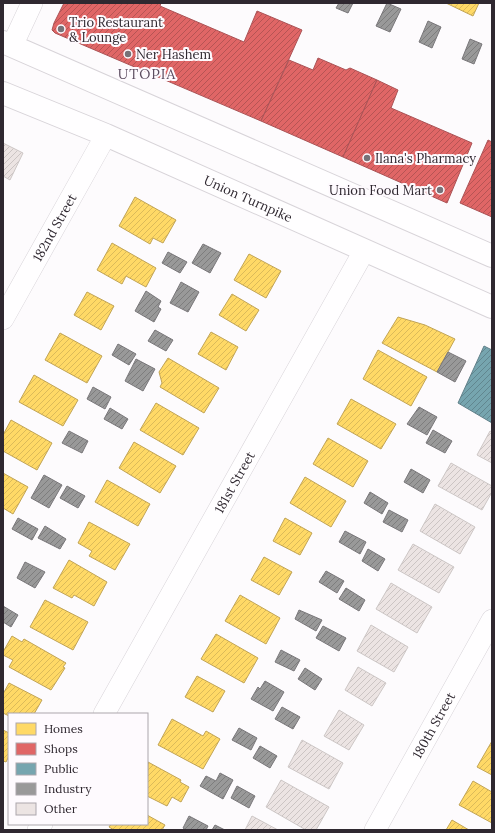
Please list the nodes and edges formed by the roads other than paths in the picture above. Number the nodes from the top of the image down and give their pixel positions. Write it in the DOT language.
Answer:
graph roads {
  1 [pos="32,3"];
  2 [pos="7,44"];
  3 [pos="3,92"];
  4 [pos="106,135"];
  5 [pos="364,251"];
  6 [pos="492,256"];
  7 [pos="492,307"];
  8 [pos="3,319"];
  9 [pos="492,620"];
  10 [pos="105,713"];
  11 [pos="375,830"];
  1 -- 2 [label="street"];
  2 -- 6 [label="main road"];
  3 -- 4 [label="main road, Union Turnpike"];
  4 -- 5 [label="main road, Union Turnpike"];
  4 -- 8 [label="street, 182nd Street"];
  5 -- 7 [label="main road, Union Turnpike"];
  5 -- 10 [label="street, 181st Street"];
  9 -- 11 [label="street, 180th Street"];
}
